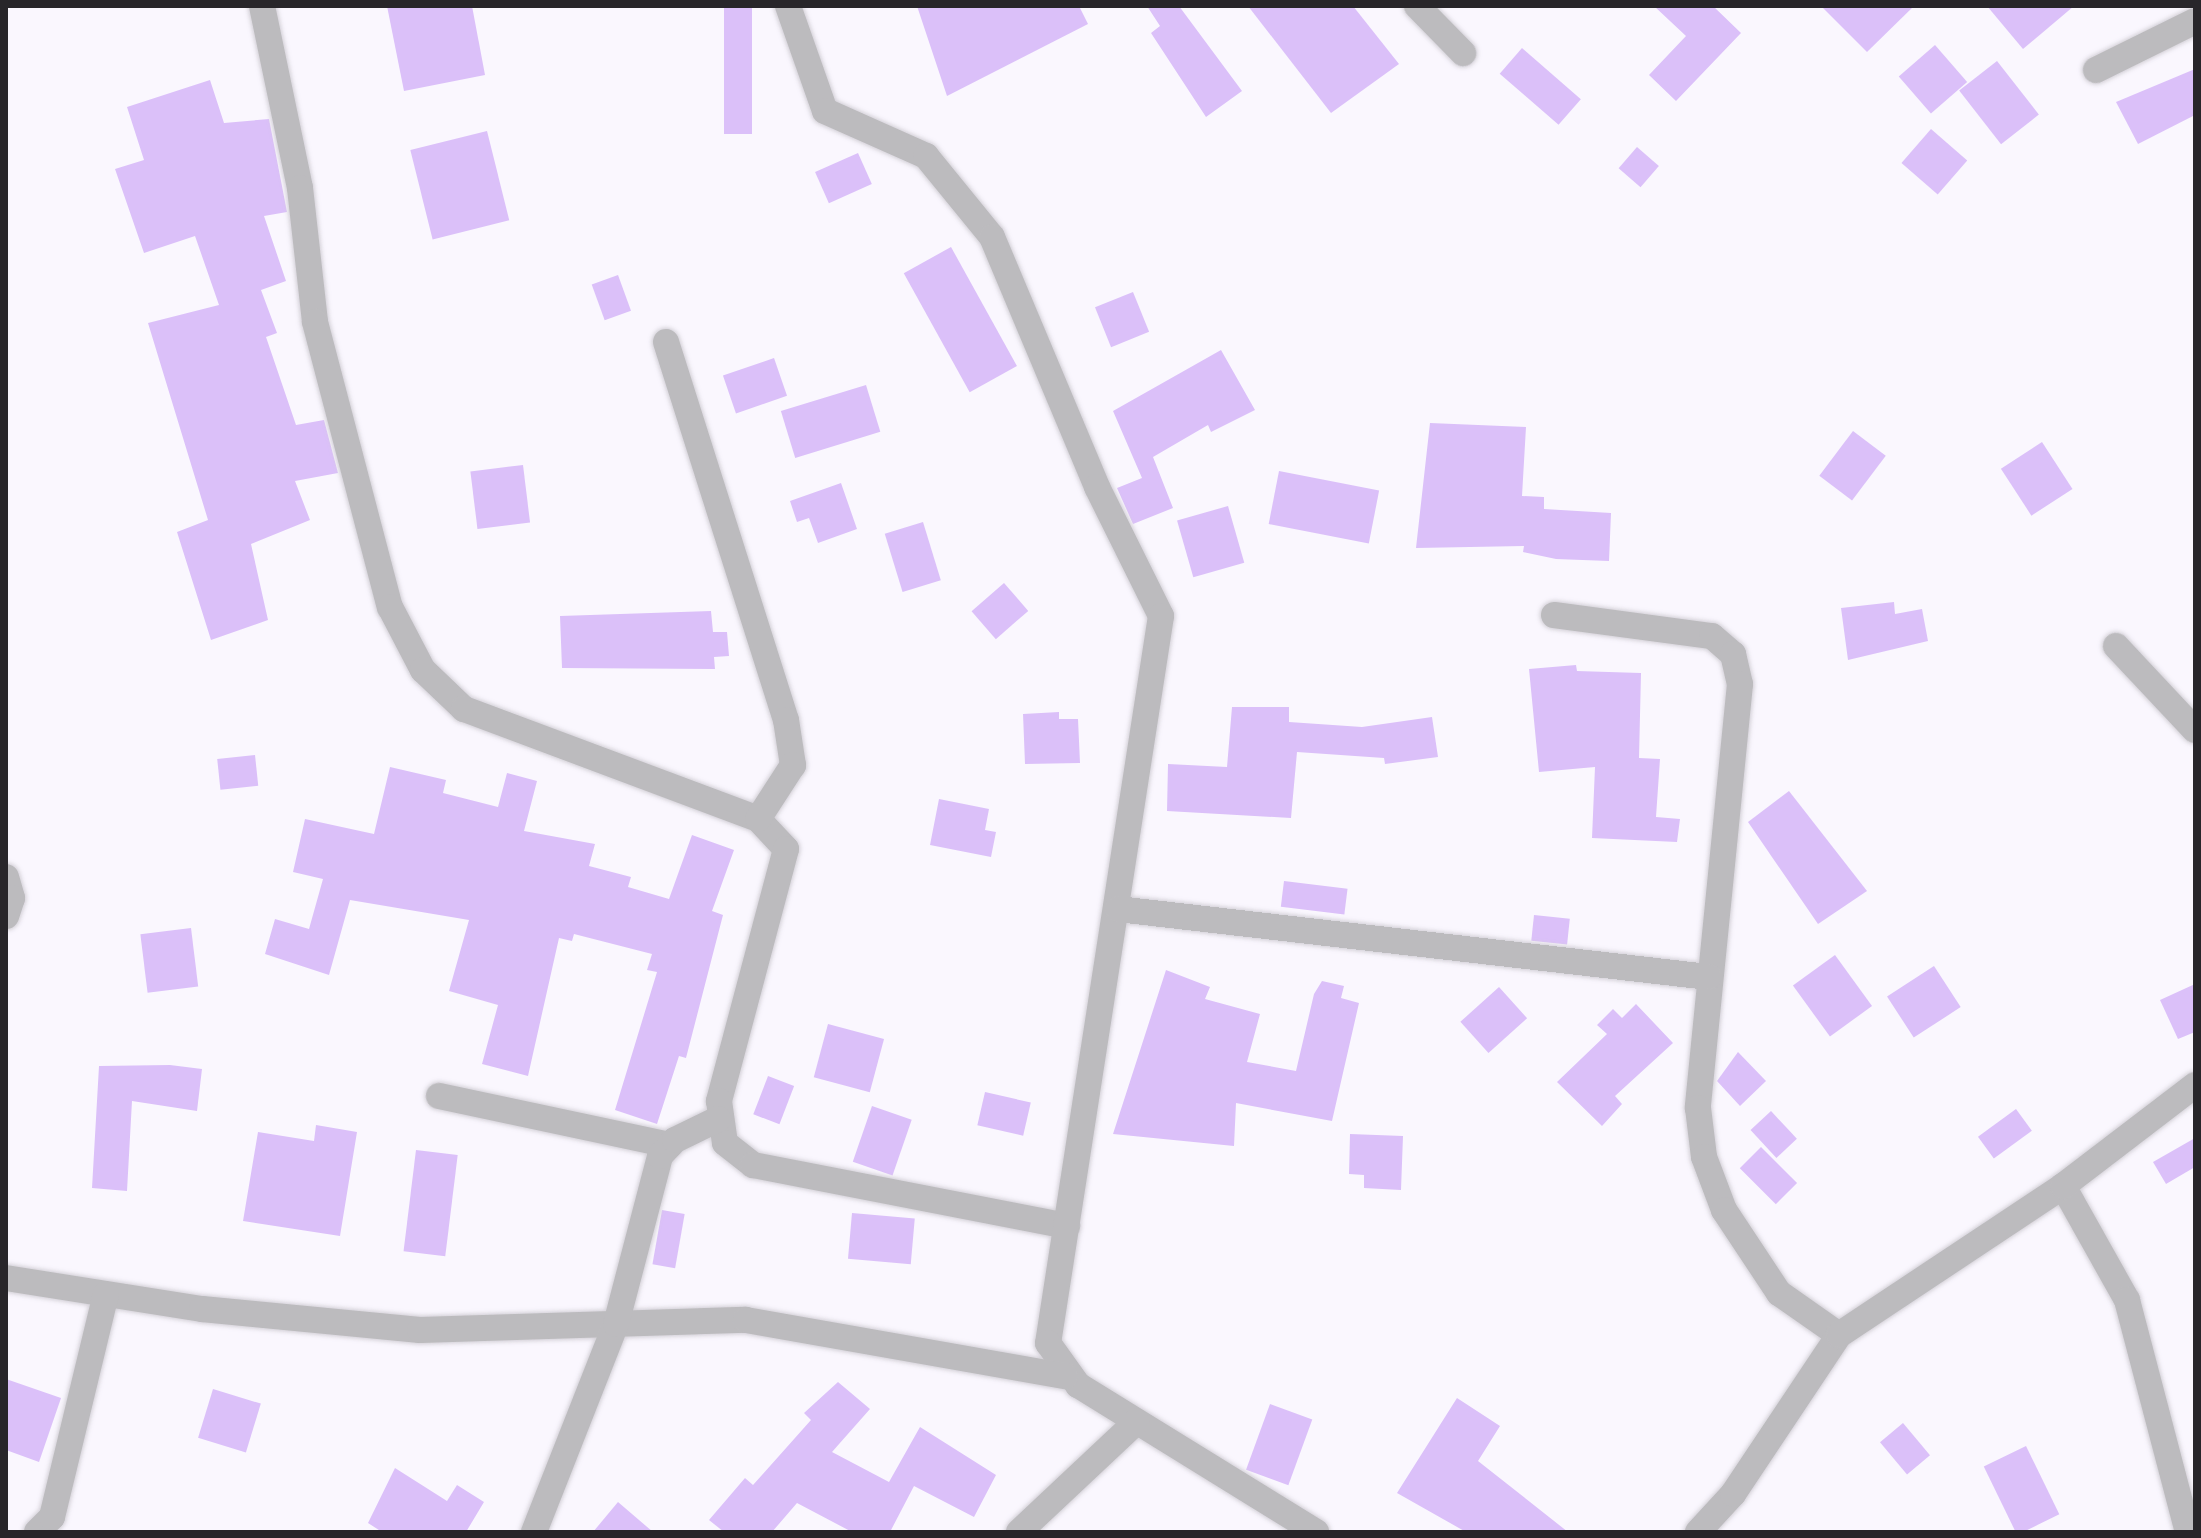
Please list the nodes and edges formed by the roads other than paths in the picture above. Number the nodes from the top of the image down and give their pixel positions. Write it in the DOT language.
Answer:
graph roads {
  1 [pos="262,6"];
  2 [pos="788,6"];
  3 [pos="1417,6"];
  4 [pos="2195,21"];
  5 [pos="1463,53"];
  6 [pos="2096,70"];
  7 [pos="666,342"];
  8 [pos="1554,615"];
  9 [pos="2116,646"];
  10 [pos="2195,730"];
  11 [pos="758,819"];
  12 [pos="6,877"];
  13 [pos="1118,909"];
  14 [pos="6,916"];
  15 [pos="1708,977"];
  16 [pos="2195,1085"];
  17 [pos="439,1096"];
  18 [pos="718,1119"];
  19 [pos="670,1145"];
  20 [pos="2063,1186"];
  21 [pos="1067,1226"];
  22 [pos="6,1278"];
  23 [pos="106,1294"];
  24 [pos="616,1324"];
  25 [pos="1839,1335"];
  26 [pos="1065,1376"];
  27 [pos="1136,1422"];
  28 [pos="37,1532"];
  29 [pos="534,1532"];
  30 [pos="1019,1532"];
  31 [pos="1316,1532"];
  32 [pos="1698,1532"];
  33 [pos="2188,1532"];
  1 -- 11 [label="street"];
  2 -- 13 [label="street"];
  3 -- 5 [label="street"];
  4 -- 6 [label="street"];
  7 -- 11 [label="street"];
  8 -- 15 [label="street"];
  9 -- 10 [label="street"];
  11 -- 18 [label="street"];
  12 -- 14 [label="street"];
  13 -- 15 [label="street"];
  13 -- 21 [label="street"];
  15 -- 25 [label="street"];
  16 -- 20 [label="street"];
  17 -- 19 [label="street"];
  18 -- 19 [label="street"];
  18 -- 21 [label="street"];
  19 -- 24 [label="street"];
  20 -- 25 [label="street"];
  20 -- 33 [label="street"];
  21 -- 26 [label="street"];
  22 -- 23 [label="street"];
  23 -- 24 [label="street"];
  23 -- 28 [label="street"];
  24 -- 26 [label="street"];
  24 -- 29 [label="street"];
  25 -- 32 [label="street"];
  26 -- 27 [label="street"];
  27 -- 30 [label="street"];
  27 -- 31 [label="street"];
}
